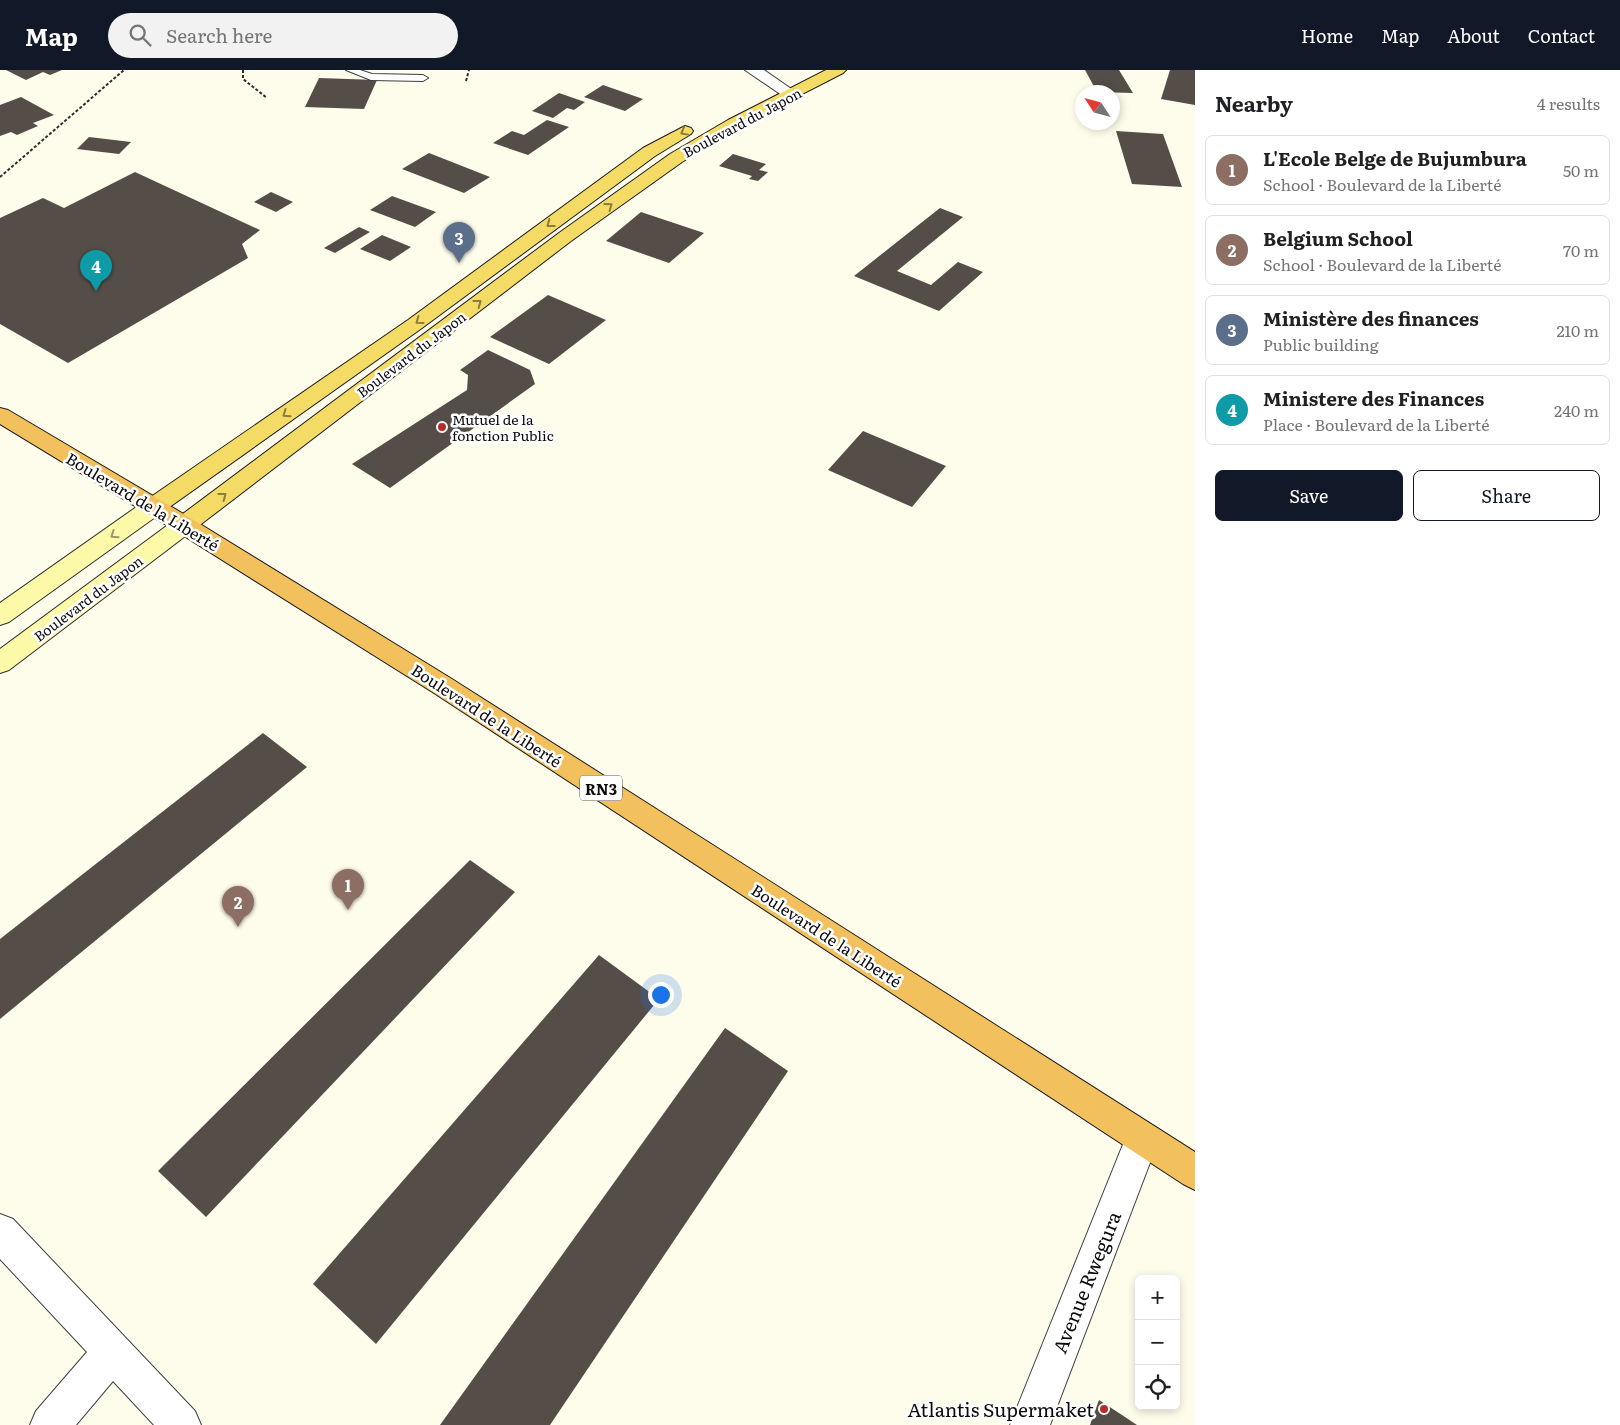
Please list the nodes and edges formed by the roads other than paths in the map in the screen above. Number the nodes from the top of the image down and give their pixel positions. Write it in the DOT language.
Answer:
graph roads {
  1 [pos="352,70"];
  2 [pos="753,70"];
  3 [pos="805,70"];
  4 [pos="838,70"];
  5 [pos="423,78"];
  6 [pos="784,90"];
  7 [pos="618,174"];
  8 [pos="641,182"];
  9 [pos="0,415"];
  10 [pos="153,507"];
  11 [pos="184,525"];
  12 [pos="0,616"];
  13 [pos="0,663"];
  14 [pos="1142,1139"];
  15 [pos="1195,1172"];
  16 [pos="0,1232"];
  17 [pos="112,1352"];
  18 [pos="50,1425"];
  19 [pos="181,1425"];
  20 [pos="1030,1425"];
  1 -- 5 [label="lane"];
  2 -- 6 [label="street"];
  3 -- 6 [label="main road, Boulevard du Japon"];
  4 -- 6 [label="main road, Boulevard du Japon"];
  6 -- 7 [label="main road, Boulevard du Japon, one-way"];
  6 -- 8 [label="main road, Boulevard du Japon"];
  7 -- 8 [label="main road"];
  7 -- 10 [label="main road, Boulevard du Japon, one-way"];
  11 -- 8 [label="main road, Boulevard du Japon, one-way"];
  9 -- 10 [label="highway, Boulevard de la Liberté / RN3"];
  10 -- 11 [label="highway, Boulevard de la Liberté / RN3"];
  10 -- 12 [label="main road, Boulevard du Japon, one-way"];
  11 -- 13 [label="main road, Boulevard du Japon"];
  11 -- 14 [label="highway, Boulevard de la Liberté / RN3"];
  14 -- 15 [label="highway, Boulevard de la Liberté / RN3"];
  14 -- 20 [label="street, Avenue Rwegura"];
  16 -- 17 [label="street"];
  17 -- 18 [label="street"];
  17 -- 19 [label="street"];
}
